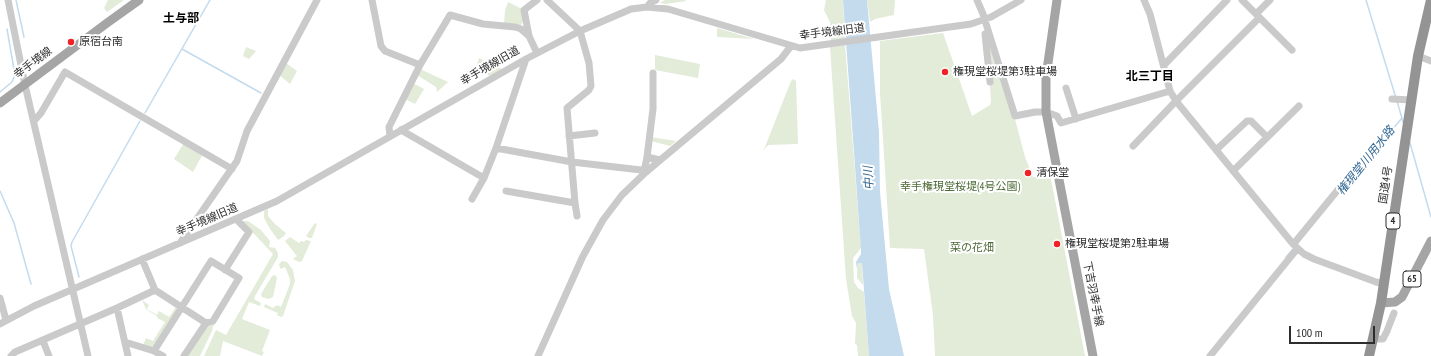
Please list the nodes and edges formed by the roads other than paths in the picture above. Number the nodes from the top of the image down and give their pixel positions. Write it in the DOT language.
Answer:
graph roads {
  1 [pos="8,0"];
  2 [pos="139,0"];
  3 [pos="317,0"];
  4 [pos="372,0"];
  5 [pos="537,0"];
  6 [pos="547,0"];
  7 [pos="656,0"];
  8 [pos="977,0"];
  9 [pos="1021,0"];
  10 [pos="1057,0"];
  11 [pos="1144,0"];
  12 [pos="1227,0"];
  13 [pos="1242,0"];
  14 [pos="1270,0"];
  15 [pos="1431,0"];
  16 [pos="647,7"];
  17 [pos="1429,14"];
  18 [pos="1257,16"];
  19 [pos="985,23"];
  20 [pos="580,31"];
  21 [pos="529,36"];
  22 [pos="791,46"];
  23 [pos="1292,50"];
  24 [pos="537,52"];
  25 [pos="1418,56"];
  26 [pos="526,59"];
  27 [pos="1431,61"];
  28 [pos="420,65"];
  29 [pos="1164,65"];
  30 [pos="653,72"];
  31 [pos="990,82"];
  32 [pos="25,84"];
  33 [pos="1066,88"];
  34 [pos="1170,91"];
  35 [pos="1392,99"];
  36 [pos="1411,100"];
  37 [pos="1176,101"];
  38 [pos="0,103"];
  39 [pos="1299,106"];
  40 [pos="1046,112"];
  41 [pos="1076,119"];
  42 [pos="34,121"];
  43 [pos="401,130"];
  44 [pos="594,134"];
  45 [pos="390,136"];
  46 [pos="570,136"];
  47 [pos="1267,137"];
  48 [pos="1133,146"];
  49 [pos="496,148"];
  50 [pos="1216,150"];
  51 [pos="647,157"];
  52 [pos="660,160"];
  53 [pos="572,162"];
  54 [pos="232,169"];
  55 [pos="1233,171"];
  56 [pos="646,172"];
  57 [pos="484,178"];
  58 [pos="1341,186"];
  59 [pos="506,191"];
  60 [pos="472,199"];
  61 [pos="575,203"];
  62 [pos="577,216"];
  63 [pos="236,219"];
  64 [pos="1431,241"];
  65 [pos="180,243"];
  66 [pos="1295,246"];
  67 [pos="142,259"];
  68 [pos="225,270"];
  69 [pos="1384,284"];
  70 [pos="72,290"];
  71 [pos="155,290"];
  72 [pos="0,298"];
  73 [pos="1381,303"];
  74 [pos="182,307"];
  75 [pos="117,308"];
  76 [pos="1394,313"];
  77 [pos="3,322"];
  78 [pos="206,322"];
  79 [pos="82,324"];
  80 [pos="1374,339"];
  81 [pos="43,340"];
  82 [pos="125,342"];
  83 [pos="154,350"];
  84 [pos="11,356"];
  85 [pos="49,356"];
  86 [pos="88,356"];
  87 [pos="128,356"];
  88 [pos="163,356"];
  89 [pos="184,356"];
  90 [pos="538,356"];
  91 [pos="1093,356"];
  92 [pos="1210,356"];
  93 [pos="1369,356"];
  1 -- 32 [label="street"];
  2 -- 32 [label="main road, 幸手境線"];
  3 -- 54 [label="street"];
  4 -- 28 [label="street"];
  5 -- 21 [label="street"];
  6 -- 20 [label="street"];
  7 -- 16 [label="street"];
  8 -- 19 [label="street"];
  9 -- 19 [label="street, 幸手境線旧道"];
  10 -- 40 [label="main road, 下吉羽幸手線"];
  11 -- 29 [label="street"];
  12 -- 29 [label="street"];
  13 -- 18 [label="street"];
  14 -- 18 [label="street"];
  15 -- 17 [label="highway, 国道4号 / 4"];
  16 -- 20 [label="street, 幸手境線旧道"];
  16 -- 22 [label="street, 幸手境線旧道"];
  17 -- 25 [label="highway, 国道4号 / 4"];
  18 -- 23 [label="street"];
  18 -- 37 [label="street"];
  19 -- 22 [label="street, 幸手境線旧道"];
  19 -- 31 [label="street"];
  19 -- 40 [label="street"];
  20 -- 24 [label="street, 幸手境線旧道"];
  20 -- 46 [label="street"];
  21 -- 24 [label="street"];
  21 -- 28 [label="street"];
  22 -- 52 [label="street"];
  24 -- 26 [label="street, 幸手境線旧道"];
  25 -- 27 [label="street"];
  25 -- 36 [label="highway, 国道4号 / 4"];
  26 -- 43 [label="street, 幸手境線旧道"];
  26 -- 49 [label="street"];
  28 -- 45 [label="street"];
  29 -- 34 [label="street"];
  30 -- 51 [label="street"];
  32 -- 38 [label="main road, 幸手境線"];
  32 -- 42 [label="street"];
  33 -- 41 [label="street"];
  34 -- 37 [label="street"];
  34 -- 41 [label="street"];
  35 -- 36 [label="street"];
  36 -- 69 [label="highway, 国道4号 / 4"];
  37 -- 48 [label="street"];
  37 -- 50 [label="street"];
  39 -- 47 [label="street"];
  40 -- 41 [label="street"];
  40 -- 91 [label="main road, 下吉羽幸手線"];
  42 -- 54 [label="street"];
  42 -- 70 [label="street"];
  43 -- 45 [label="street, 幸手境線旧道"];
  43 -- 57 [label="street"];
  44 -- 46 [label="street"];
  45 -- 63 [label="street, 幸手境線旧道"];
  46 -- 53 [label="street"];
  47 -- 50 [label="street"];
  47 -- 55 [label="street"];
  49 -- 53 [label="street"];
  49 -- 57 [label="street"];
  50 -- 55 [label="street"];
  51 -- 52 [label="street"];
  51 -- 56 [label="street"];
  52 -- 56 [label="street"];
  53 -- 56 [label="street"];
  53 -- 61 [label="street"];
  54 -- 65 [label="street"];
  55 -- 66 [label="street"];
  56 -- 90 [label="street"];
  57 -- 60 [label="street"];
  58 -- 66 [label="street"];
  59 -- 61 [label="street"];
  61 -- 62 [label="street"];
  63 -- 65 [label="street, 幸手境線旧道"];
  63 -- 68 [label="street"];
  64 -- 73 [label="main road, 65"];
  65 -- 67 [label="street, 幸手境線旧道"];
  66 -- 69 [label="street"];
  66 -- 92 [label="street"];
  67 -- 70 [label="street, 幸手境線旧道"];
  67 -- 71 [label="street"];
  68 -- 74 [label="street"];
  68 -- 78 [label="street"];
  69 -- 73 [label="highway, 国道4号 / 4"];
  70 -- 77 [label="street, 幸手境線旧道"];
  70 -- 79 [label="street"];
  71 -- 74 [label="street"];
  71 -- 75 [label="street"];
  72 -- 77 [label="street"];
  73 -- 80 [label="highway, 4"];
  74 -- 78 [label="street"];
  74 -- 83 [label="street"];
  75 -- 79 [label="street"];
  75 -- 82 [label="street"];
  76 -- 80 [label="street"];
  78 -- 89 [label="street"];
  79 -- 81 [label="street"];
  79 -- 86 [label="street"];
  80 -- 93 [label="highway, 4"];
  81 -- 84 [label="street"];
  81 -- 85 [label="street"];
  82 -- 83 [label="street"];
  82 -- 87 [label="street"];
  83 -- 88 [label="street"];
}
